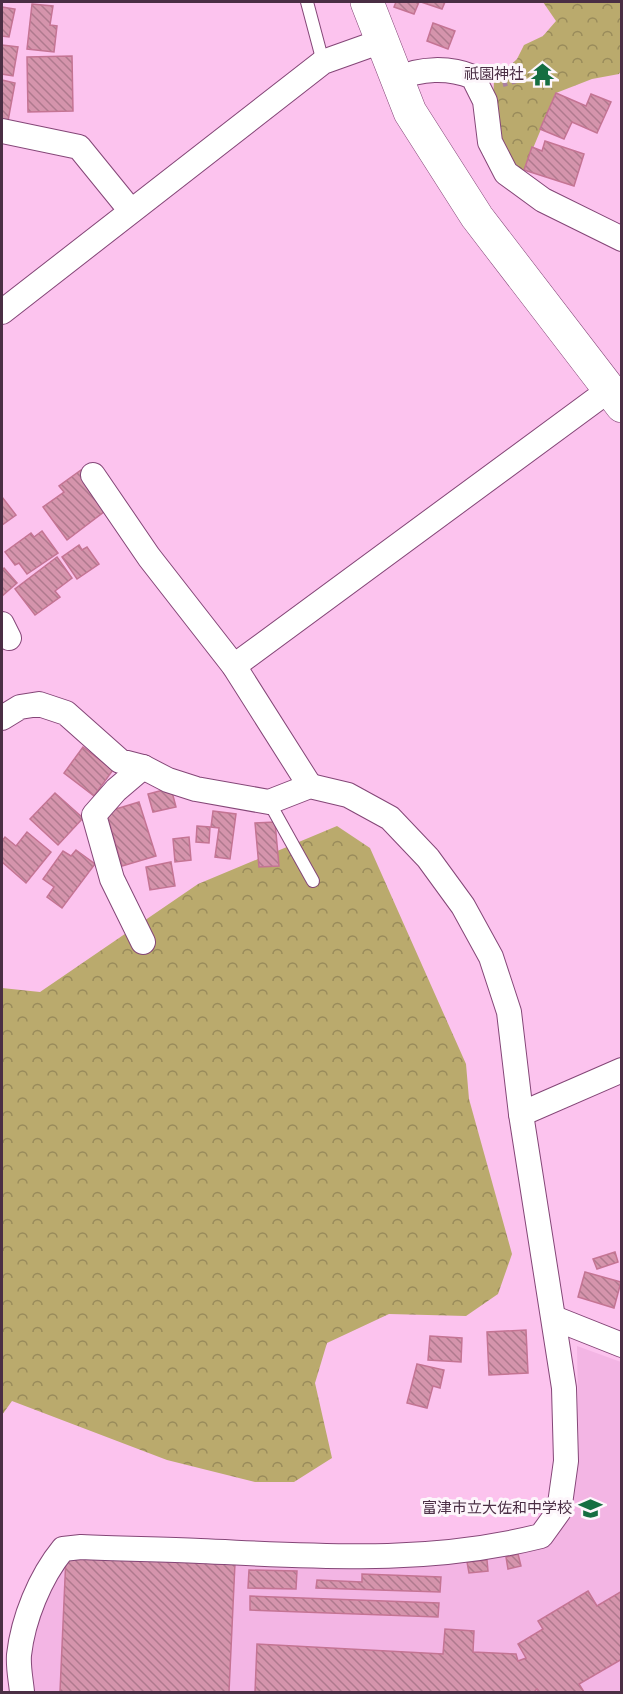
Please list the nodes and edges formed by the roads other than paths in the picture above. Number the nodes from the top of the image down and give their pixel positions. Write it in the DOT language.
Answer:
graph roads {
  1 [pos="307,2"];
  2 [pos="367,2"];
  3 [pos="382,41"];
  4 [pos="323,62"];
  5 [pos="397,79"];
  6 [pos="2,131"];
  7 [pos="131,211"];
  8 [pos="621,239"];
  9 [pos="2,312"];
  10 [pos="615,398"];
  11 [pos="93,475"];
  12 [pos="234,666"];
  13 [pos="2,718"];
  14 [pos="143,767"];
  15 [pos="310,786"];
  16 [pos="269,802"];
  17 [pos="313,881"];
  18 [pos="143,942"];
  19 [pos="621,1070"];
  20 [pos="521,1114"];
  21 [pos="554,1318"];
  22 [pos="621,1345"];
  23 [pos="22,1692"];
  1 -- 4 [label="lane"];
  2 -- 3 [label="street"];
  3 -- 4 [label="street"];
  3 -- 5 [label="street"];
  4 -- 7 [label="street"];
  5 -- 8 [label="street"];
  5 -- 10 [label="street"];
  6 -- 7 [label="street"];
  7 -- 9 [label="street"];
  10 -- 12 [label="street"];
  11 -- 12 [label="street"];
  12 -- 15 [label="street"];
  13 -- 14 [label="street"];
  14 -- 16 [label="street"];
  14 -- 18 [label="street"];
  15 -- 16 [label="street"];
  15 -- 20 [label="street"];
  16 -- 17 [label="lane"];
  19 -- 20 [label="street"];
  20 -- 21 [label="street"];
  21 -- 22 [label="street"];
  21 -- 23 [label="street"];
}
